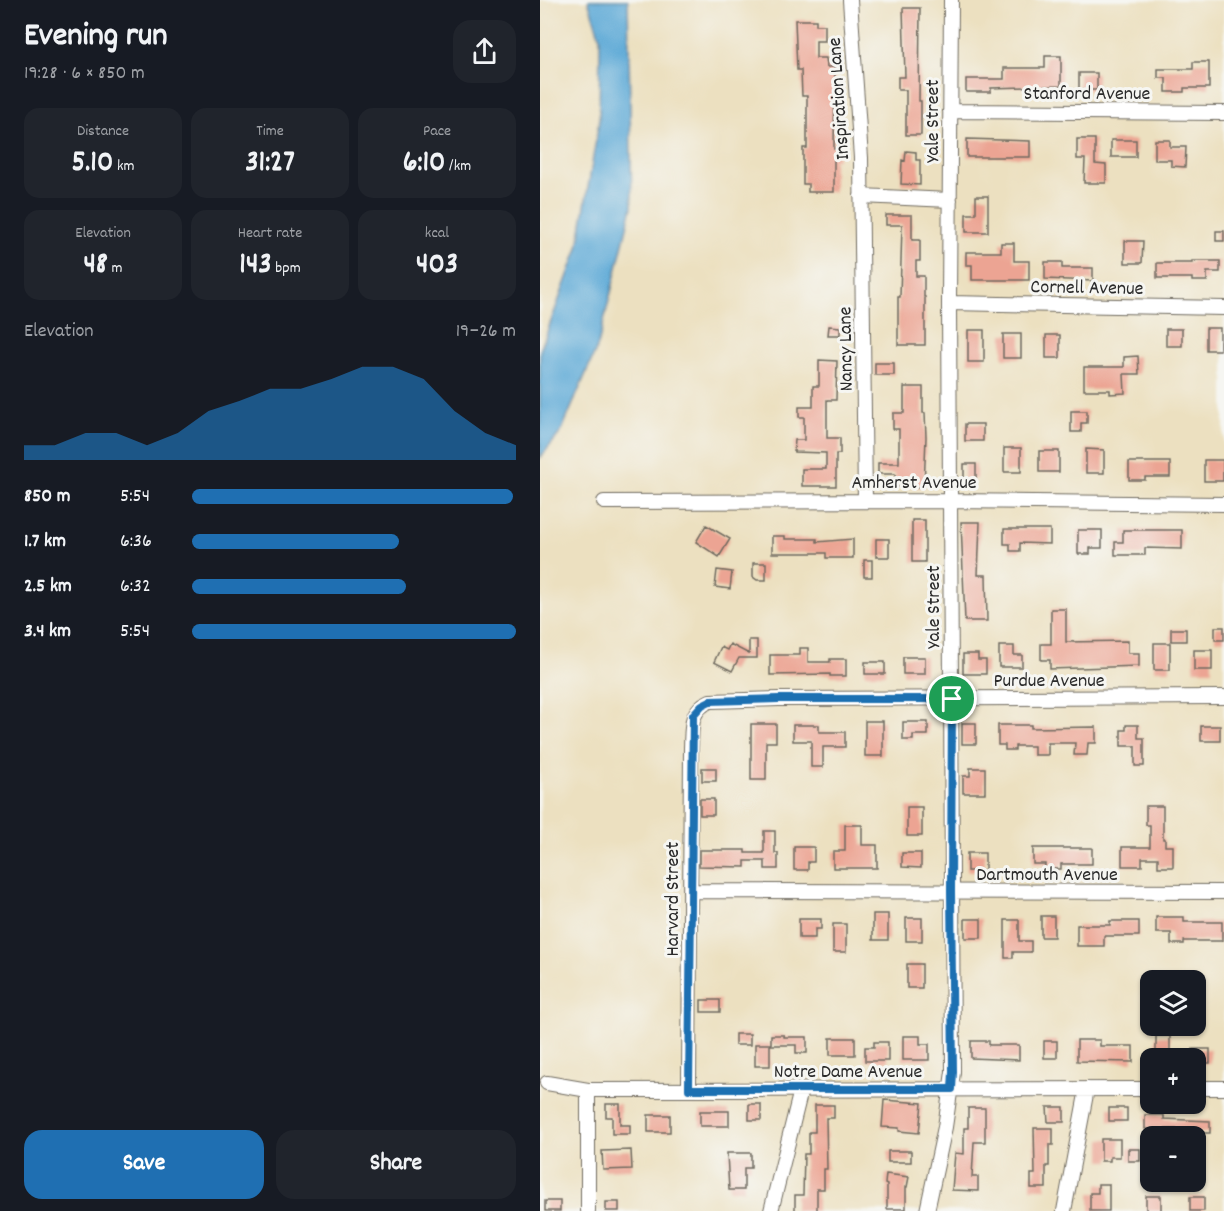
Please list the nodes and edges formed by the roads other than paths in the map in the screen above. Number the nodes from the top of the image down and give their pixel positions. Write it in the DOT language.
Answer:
graph roads {
  1 [pos="850,0"];
  2 [pos="951,0"];
  3 [pos="950,111"];
  4 [pos="1224,113"];
  5 [pos="861,196"];
  6 [pos="950,200"];
  7 [pos="950,303"];
  8 [pos="1224,308"];
  9 [pos="865,501"];
  10 [pos="951,501"];
  11 [pos="604,502"];
  12 [pos="1224,504"];
  13 [pos="1224,697"];
  14 [pos="952,699"];
  15 [pos="697,710"];
  16 [pos="690,891"];
  17 [pos="951,892"];
  18 [pos="1224,892"];
  19 [pos="547,1083"];
  20 [pos="1206,1088"];
  21 [pos="1224,1088"];
  22 [pos="689,1089"];
  23 [pos="952,1089"];
  24 [pos="1087,1089"];
  25 [pos="1140,1089"];
  26 [pos="588,1090"];
  27 [pos="801,1090"];
  28 [pos="588,1211"];
  29 [pos="771,1211"];
  30 [pos="927,1211"];
  31 [pos="1064,1211"];
  1 -- 5 [label="street, Inspiration Lane"];
  2 -- 3 [label="street, Yale Street"];
  3 -- 4 [label="street, Stanford Avenue"];
  3 -- 6 [label="street, Yale Street"];
  5 -- 6 [label="street"];
  5 -- 9 [label="street, Nancy Lane"];
  6 -- 7 [label="street, Yale Street"];
  7 -- 8 [label="street, Cornell Avenue"];
  7 -- 10 [label="street, Yale Street"];
  9 -- 10 [label="street, Amherst Avenue"];
  9 -- 11 [label="street, Amherst Avenue"];
  10 -- 12 [label="street, Amherst Avenue"];
  10 -- 14 [label="street, Yale Street"];
  13 -- 14 [label="street, Purdue Avenue"];
  14 -- 15 [label="street, Purdue Avenue"];
  14 -- 17 [label="street, Yale Street"];
  15 -- 16 [label="street, Harvard Street"];
  16 -- 17 [label="street, Dartmouth Avenue"];
  16 -- 22 [label="street, Harvard Street"];
  17 -- 18 [label="street, Dartmouth Avenue"];
  17 -- 23 [label="street, Yale Street"];
  19 -- 26 [label="street, Notre Dame Avenue"];
  20 -- 21 [label="street"];
  22 -- 26 [label="street, Notre Dame Avenue"];
  22 -- 27 [label="street, Notre Dame Avenue"];
  23 -- 24 [label="street, Notre Dame Avenue"];
  23 -- 27 [label="street, Notre Dame Avenue"];
  23 -- 30 [label="street, Yale Street"];
  24 -- 25 [label="street, Notre Dame Avenue"];
  24 -- 31 [label="street"];
  26 -- 28 [label="street"];
  27 -- 29 [label="street"];
}
